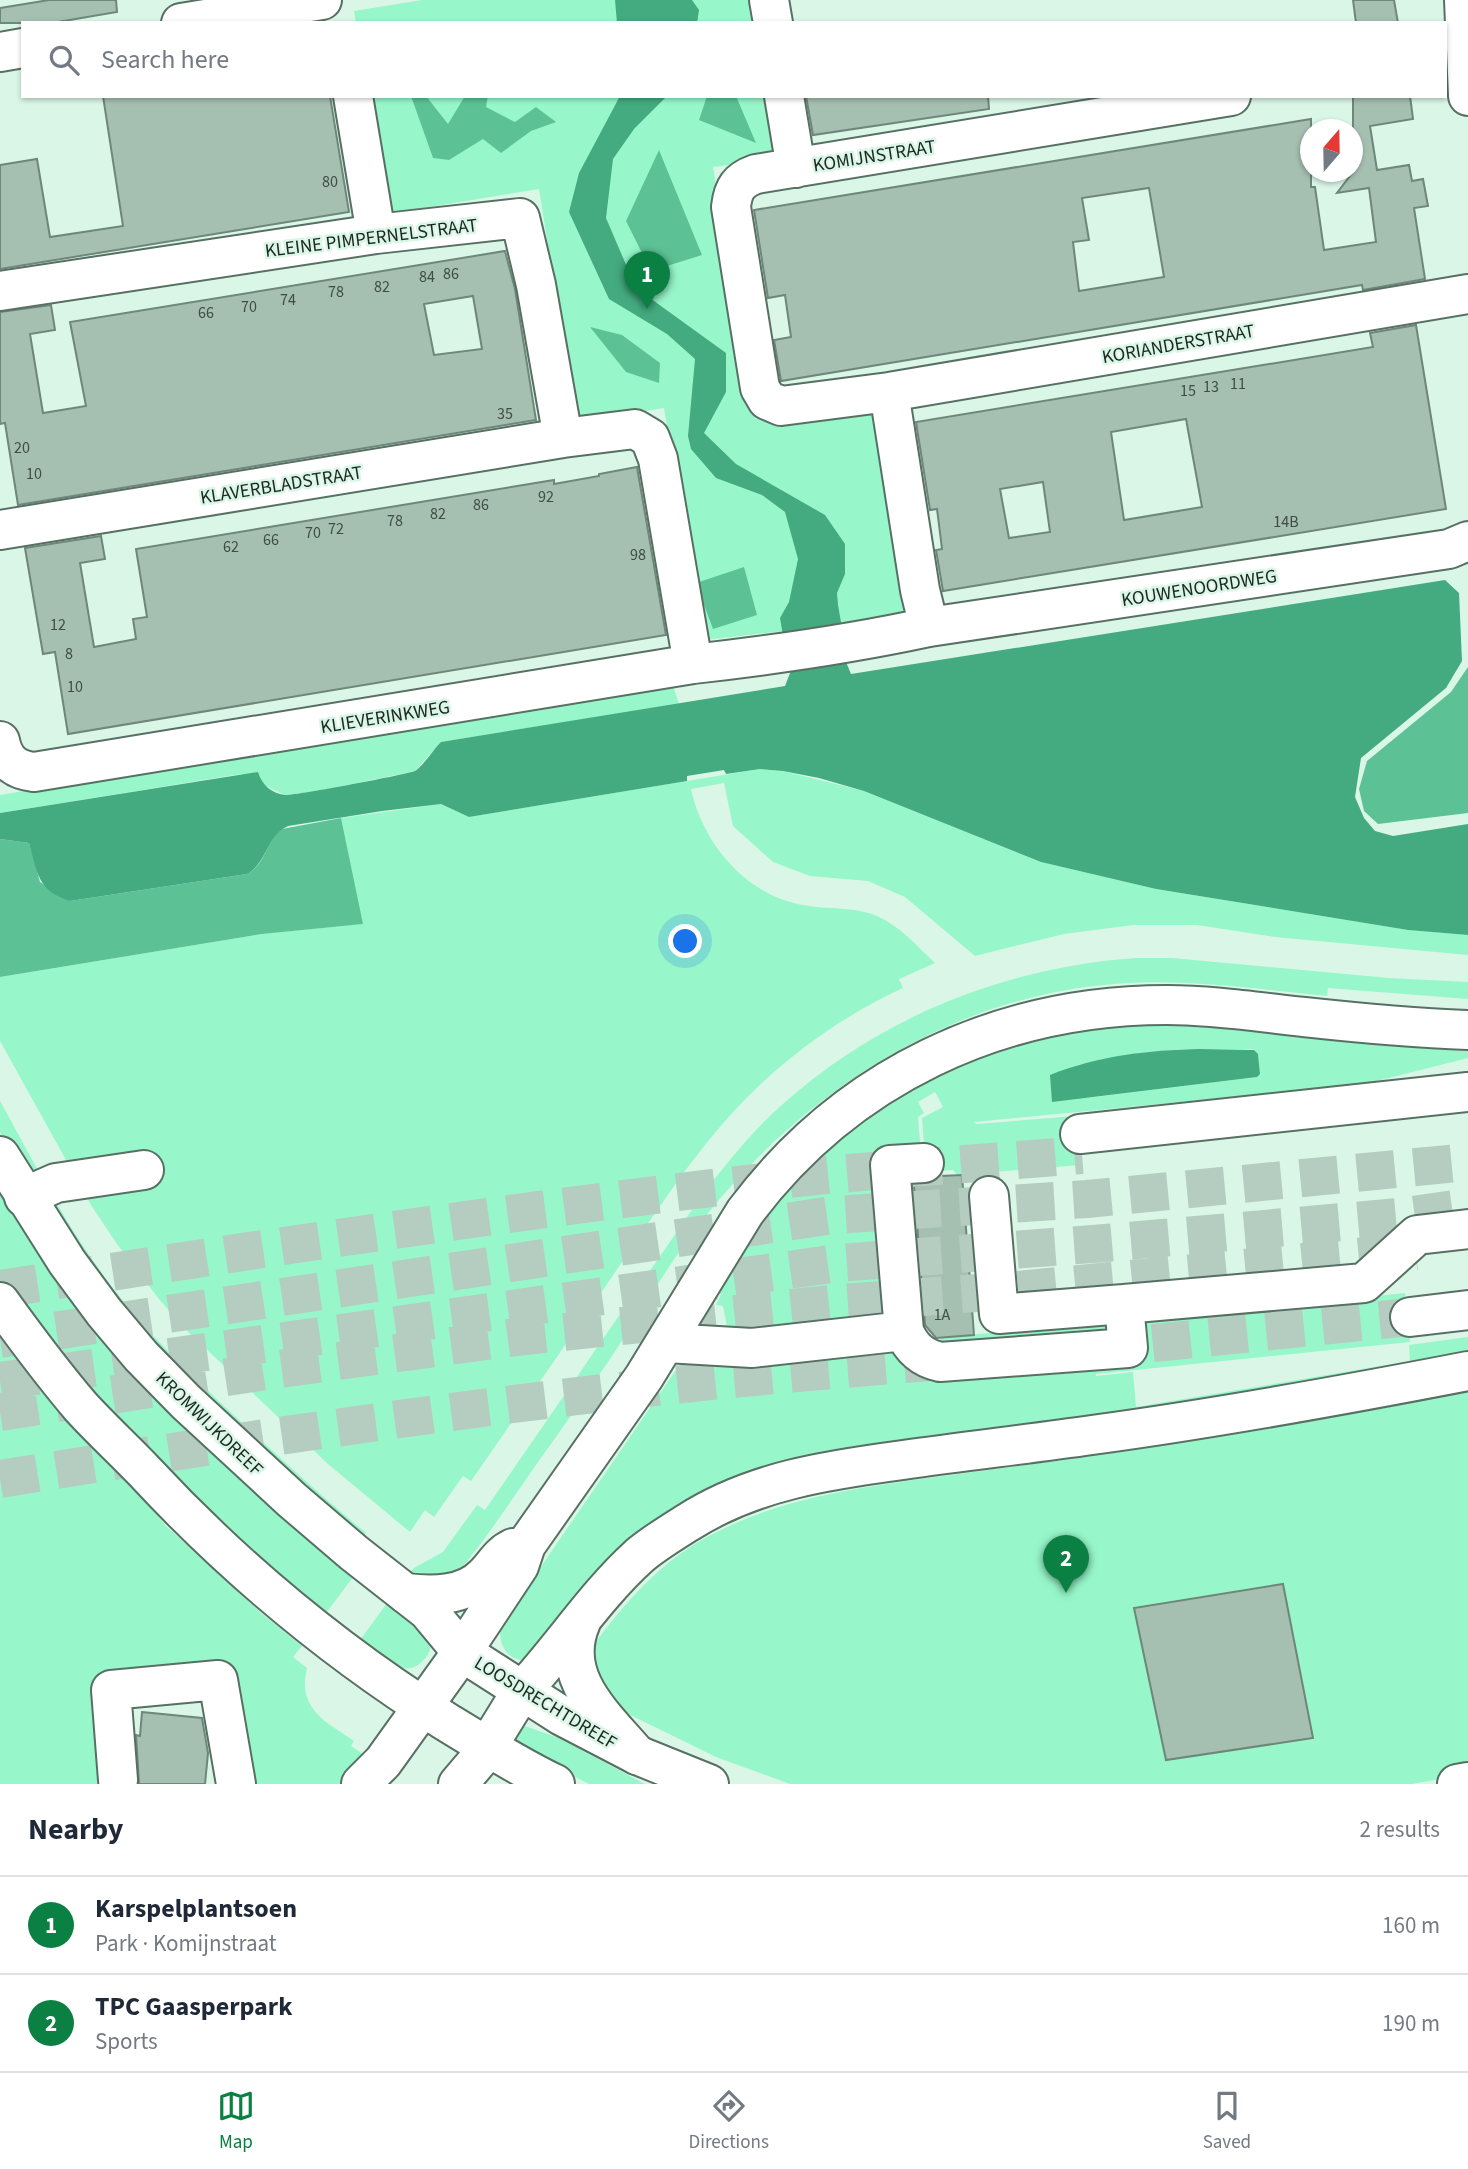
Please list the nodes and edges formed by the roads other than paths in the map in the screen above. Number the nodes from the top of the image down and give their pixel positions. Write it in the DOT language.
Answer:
graph roads {
  1 [pos="322,0"];
  2 [pos="336,0"];
  3 [pos="769,0"];
  4 [pos="1464,0"];
  5 [pos="193,21"];
  6 [pos="340,21"];
  7 [pos="773,21"];
  8 [pos="21,48"];
  9 [pos="0,52"];
  10 [pos="1456,59"];
  11 [pos="1468,96"];
  12 [pos="353,98"];
  13 [pos="785,98"];
  14 [pos="1219,98"];
  15 [pos="796,168"];
  16 [pos="376,234"];
  17 [pos="0,291"];
  18 [pos="1468,294"];
  19 [pos="889,392"];
  20 [pos="767,400"];
  21 [pos="563,438"];
  22 [pos="0,530"];
  23 [pos="1468,541"];
  24 [pos="929,627"];
  25 [pos="693,664"];
  26 [pos="0,741"];
  27 [pos="1468,1030"];
  28 [pos="1468,1092"];
  29 [pos="1468,1114"];
  30 [pos="0,1156"];
  31 [pos="924,1163"];
  32 [pos="144,1170"];
  33 [pos="989,1196"];
  34 [pos="24,1197"];
  35 [pos="1468,1229"];
  36 [pos="0,1302"];
  37 [pos="1124,1304"];
  38 [pos="1468,1310"];
  39 [pos="1410,1317"];
  40 [pos="904,1331"];
  41 [pos="666,1343"];
  42 [pos="1468,1371"];
  43 [pos="526,1545"];
  44 [pos="405,1593"];
  45 [pos="580,1622"];
  46 [pos="462,1651"];
  47 [pos="521,1692"];
  48 [pos="423,1707"];
  49 [pos="487,1747"];
  50 [pos="637,1755"];
  51 [pos="372,1773"];
  52 [pos="118,1780"];
  53 [pos="1468,1782"];
  54 [pos="236,1784"];
  55 [pos="458,1784"];
  56 [pos="555,1784"];
  57 [pos="709,1784"];
  58 [pos="1457,1784"];
  1 -- 5 [label="main road"];
  2 -- 6 [label="main road"];
  3 -- 7 [label="main road"];
  4 -- 10 [label="main road"];
  8 -- 9 [label="main road"];
  10 -- 11 [label="main road"];
  12 -- 16 [label="main road"];
  13 -- 15 [label="main road"];
  14 -- 15 [label="main road, KOMIJNSTRAAT"];
  15 -- 20 [label="main road, KOMIJNSTRAAT"];
  16 -- 17 [label="main road, KLEINE PIMPERNELSTRAAT"];
  16 -- 21 [label="main road, KLEINE PIMPERNELSTRAAT"];
  18 -- 19 [label="main road, KORIANDERSTRAAT"];
  19 -- 20 [label="main road, KORIANDERSTRAAT"];
  19 -- 24 [label="main road"];
  21 -- 22 [label="main road, KLAVERBLADSTRAAT"];
  21 -- 25 [label="main road"];
  23 -- 24 [label="main road, KOUWENOORDWEG"];
  24 -- 25 [label="main road, KLIEVERINKWEG"];
  25 -- 26 [label="main road, KLIEVERINKWEG"];
  27 -- 41 [label="main road"];
  28 -- 29 [label="main road"];
  30 -- 34 [label="main road, KROMWIJKDREEF"];
  31 -- 40 [label="main road"];
  32 -- 34 [label="main road"];
  33 -- 37 [label="main road"];
  34 -- 44 [label="main road, KROMWIJKDREEF"];
  35 -- 37 [label="main road"];
  36 -- 48 [label="main road"];
  37 -- 40 [label="main road"];
  38 -- 39 [label="main road"];
  40 -- 41 [label="main road"];
  41 -- 43 [label="main road"];
  42 -- 45 [label="main road"];
  43 -- 44 [label="main road"];
  43 -- 46 [label="main road"];
  44 -- 46 [label="main road, KROMWIJKDREEF"];
  45 -- 47 [label="main road"];
  45 -- 50 [label="main road"];
  46 -- 47 [label="main road, LOOSDRECHTDREEF"];
  46 -- 48 [label="main road"];
  47 -- 49 [label="main road"];
  47 -- 50 [label="main road, LOOSDRECHTDREEF"];
  48 -- 49 [label="main road"];
  48 -- 51 [label="main road"];
  49 -- 55 [label="main road"];
  49 -- 56 [label="main road"];
  50 -- 57 [label="main road, LOOSDRECHTDREEF"];
  52 -- 54 [label="main road"];
  53 -- 58 [label="main road"];
}
